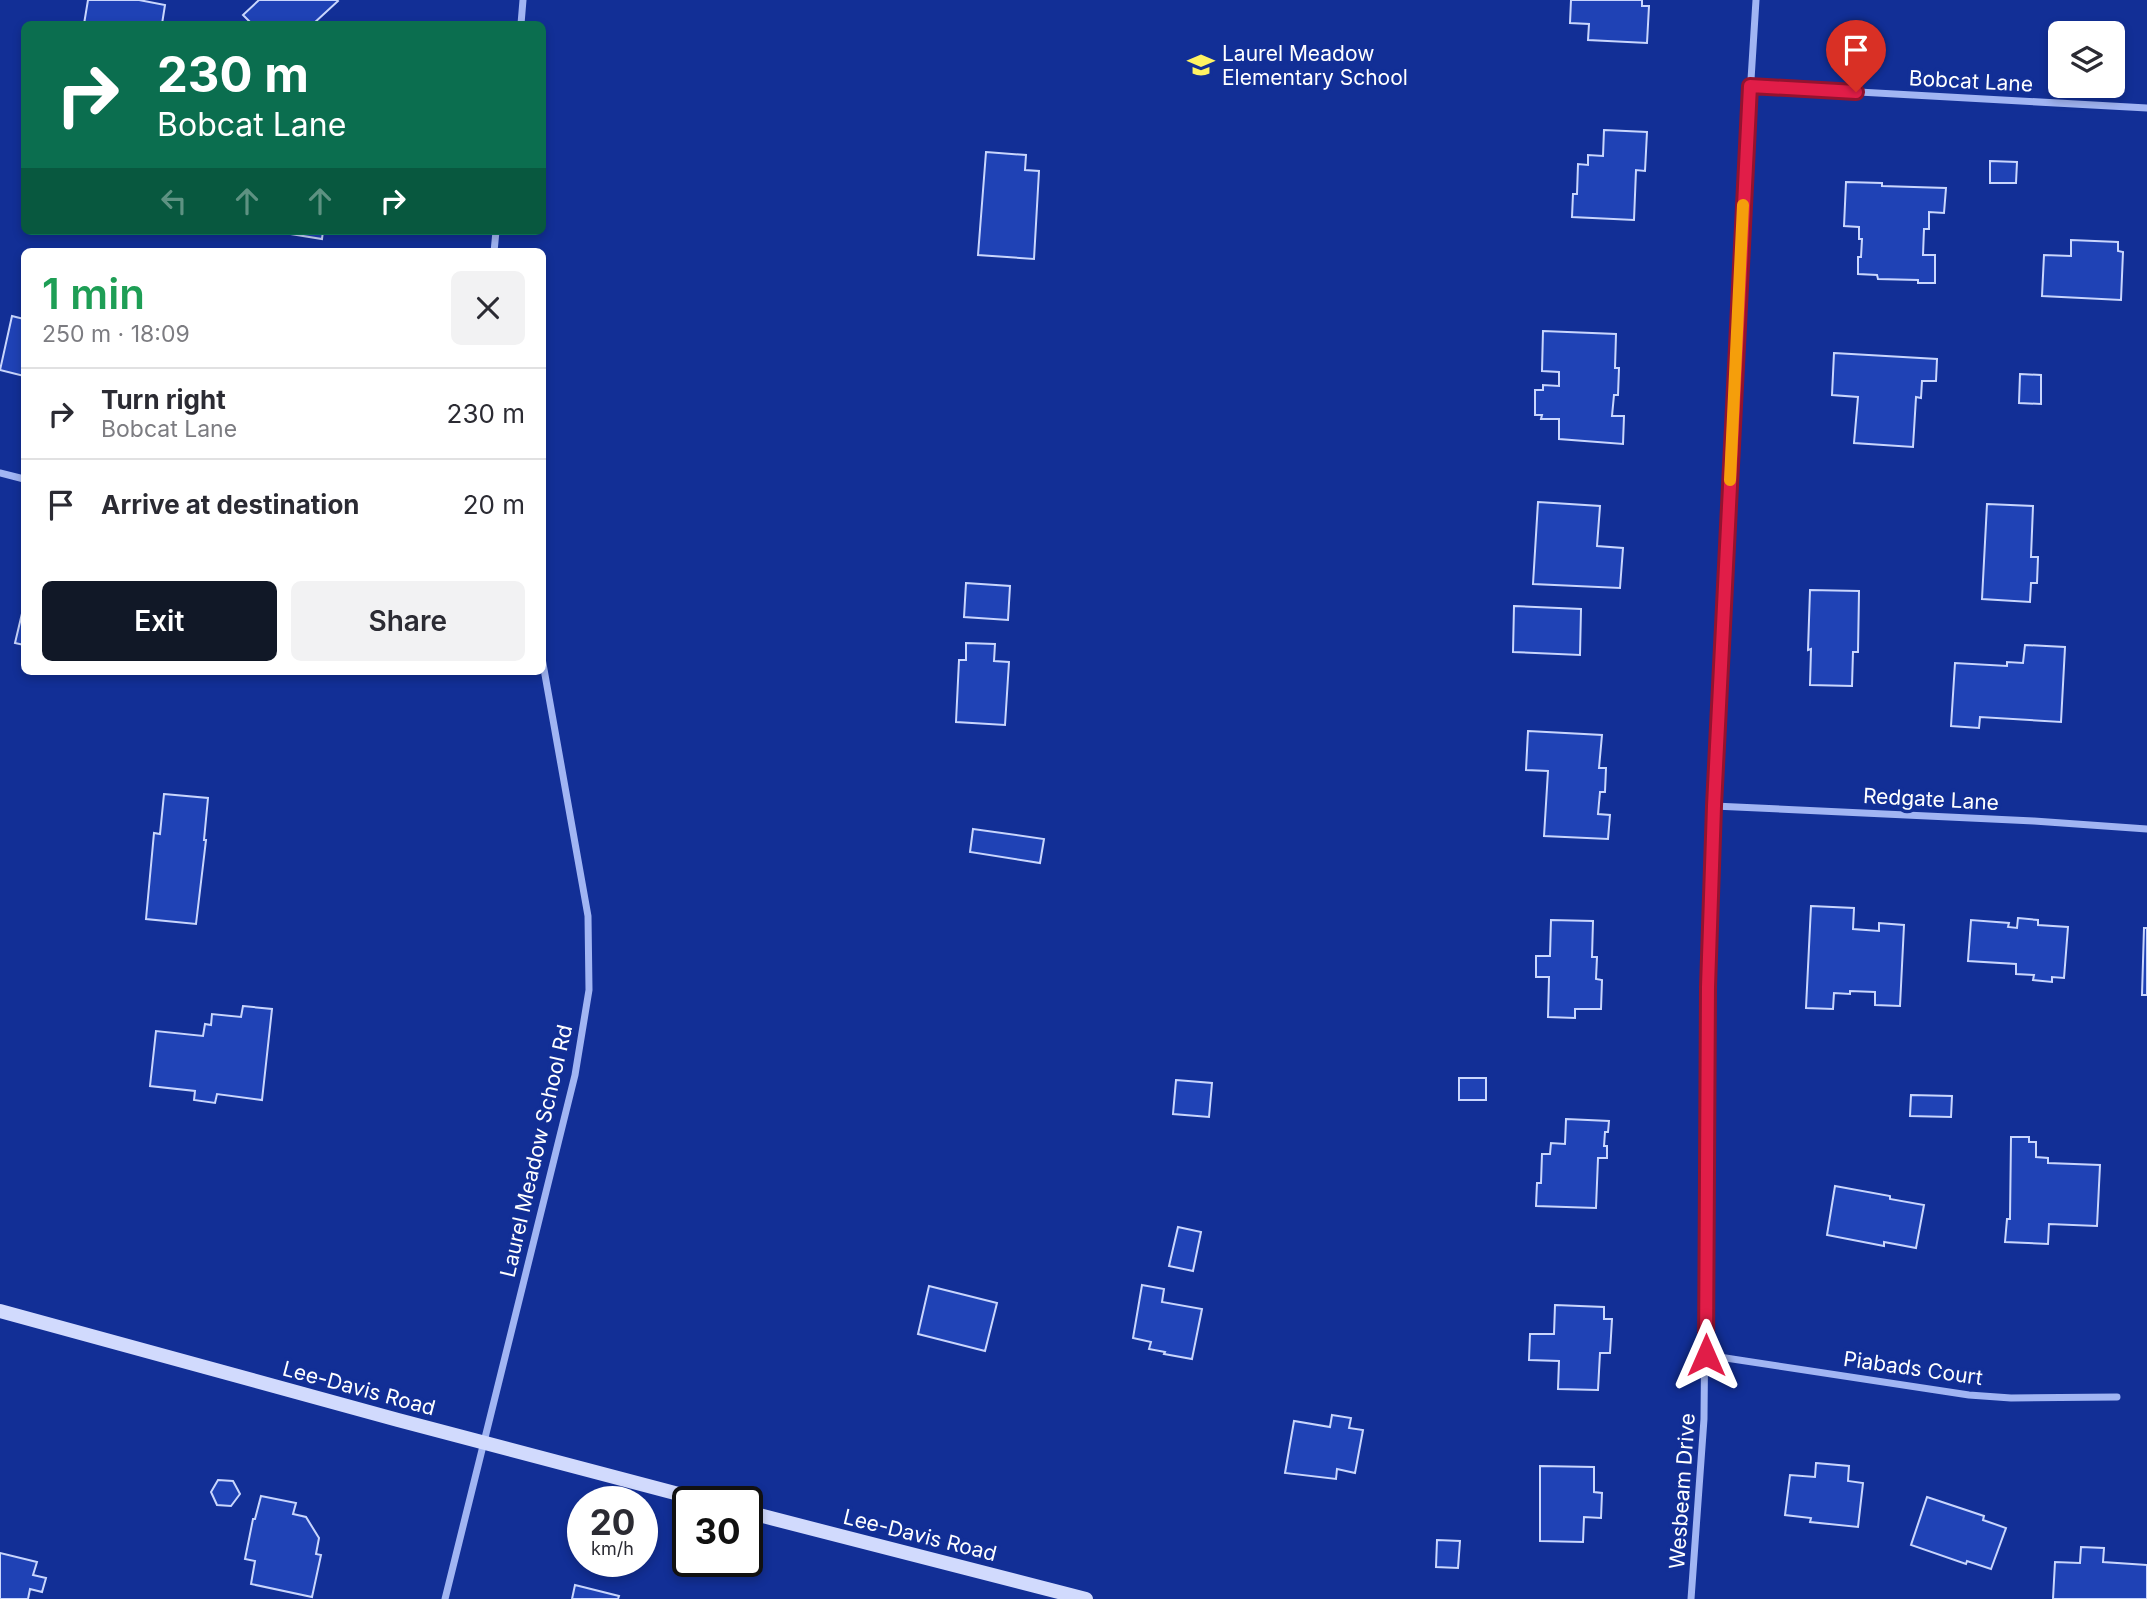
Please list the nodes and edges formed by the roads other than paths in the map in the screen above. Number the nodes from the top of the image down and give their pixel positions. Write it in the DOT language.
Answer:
graph roads {
  1 [pos="523,0"];
  2 [pos="1756,0"];
  3 [pos="521,21"];
  4 [pos="1750,86"];
  5 [pos="2147,108"];
  6 [pos="0,473"];
  7 [pos="21,478"];
  8 [pos="545,675"];
  9 [pos="1714,806"];
  10 [pos="2147,829"];
  11 [pos="0,1311"];
  12 [pos="1706,1355"];
  13 [pos="2117,1397"];
  14 [pos="484,1443"];
  15 [pos="672,1492"];
  16 [pos="763,1516"];
  17 [pos="1083,1598"];
  18 [pos="445,1599"];
  19 [pos="1691,1599"];
  1 -- 3 [label="street"];
  2 -- 4 [label="street, Wesbeam Drive"];
  4 -- 5 [label="street, Bobcat Lane"];
  4 -- 9 [label="street, Wesbeam Drive"];
  6 -- 7 [label="street"];
  8 -- 14 [label="street, Laurel Meadow School Rd"];
  9 -- 10 [label="street, Redgate Lane"];
  9 -- 12 [label="street, Wesbeam Drive"];
  11 -- 14 [label="main road, Lee-Davis Road"];
  12 -- 13 [label="street, Piabads Court"];
  12 -- 19 [label="street, Wesbeam Drive"];
  14 -- 15 [label="main road, Lee-Davis Road"];
  14 -- 18 [label="street, Laurel Meadow School Rd"];
  16 -- 17 [label="main road, Lee-Davis Road"];
}
